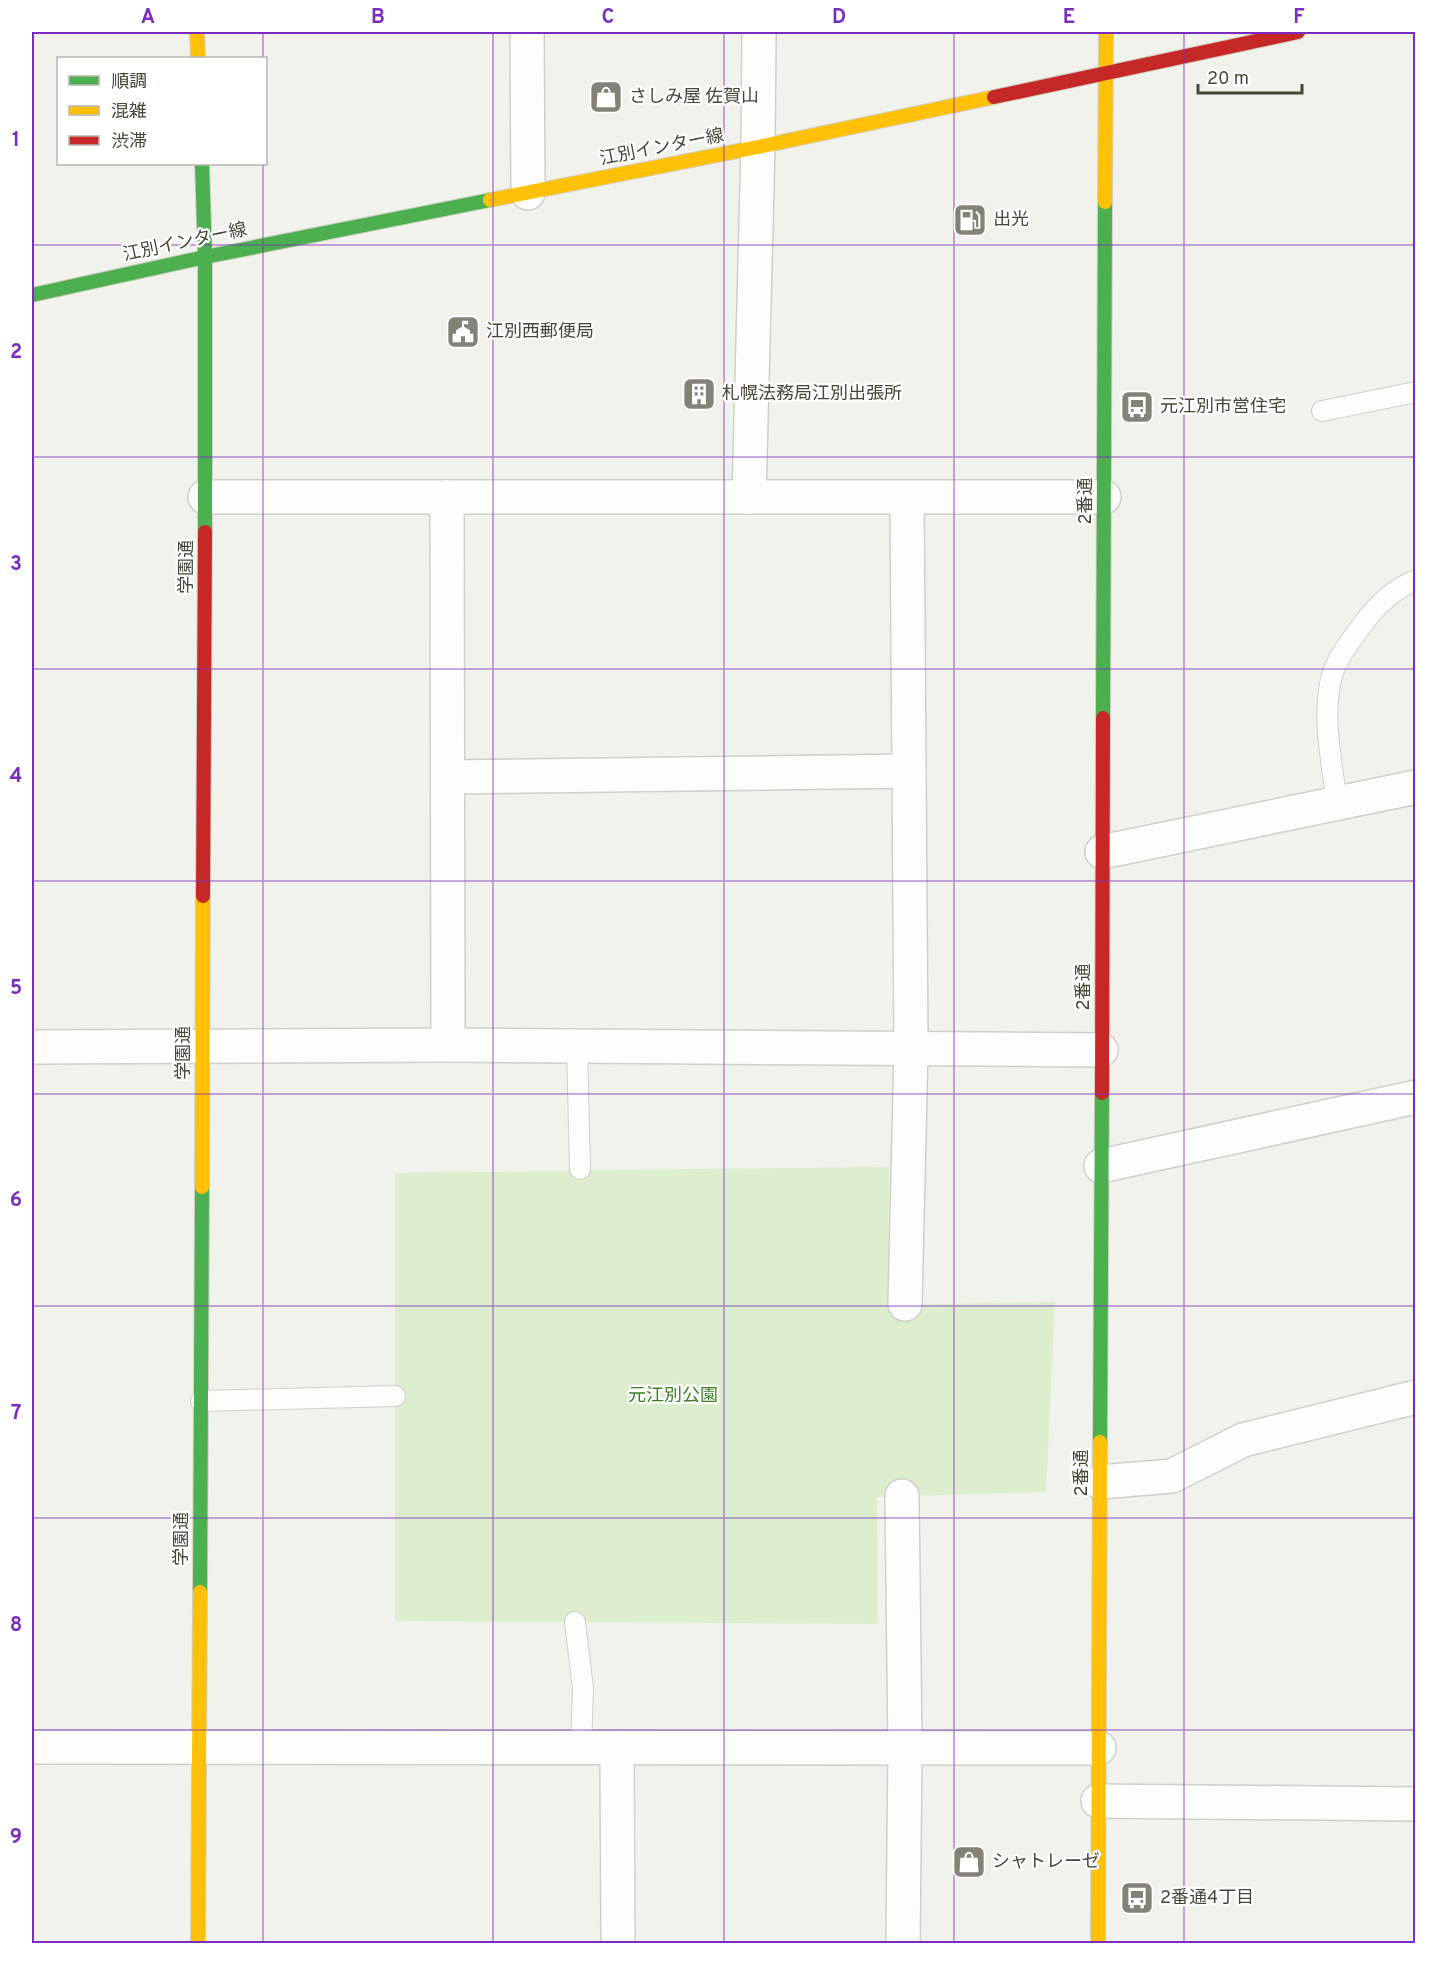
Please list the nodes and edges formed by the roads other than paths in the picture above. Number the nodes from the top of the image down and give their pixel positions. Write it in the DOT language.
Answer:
graph roads {
  1 [pos="197,32"];
  2 [pos="526,32"];
  3 [pos="759,32"];
  4 [pos="1106,32"];
  5 [pos="1298,32"];
  6 [pos="198,57"];
  7 [pos="1106,74"];
  8 [pos="758,147"];
  9 [pos="202,165"];
  10 [pos="528,193"];
  11 [pos="206,256"];
  12 [pos="32,295"];
  13 [pos="1416,392"];
  14 [pos="1322,411"];
  15 [pos="205,497"];
  16 [pos="447,497"];
  17 [pos="749,497"];
  18 [pos="1104,497"];
  19 [pos="907,498"];
  20 [pos="1416,580"];
  21 [pos="909,771"];
  22 [pos="448,777"];
  23 [pos="1416,787"];
  24 [pos="1337,803"];
  25 [pos="1102,852"];
  26 [pos="448,1045"];
  27 [pos="202,1046"];
  28 [pos="577,1046"];
  29 [pos="32,1047"];
  30 [pos="911,1049"];
  31 [pos="1101,1050"];
  32 [pos="1416,1097"];
  33 [pos="1101,1166"];
  34 [pos="580,1169"];
  35 [pos="904,1304"];
  36 [pos="396,1396"];
  37 [pos="1416,1397"];
  38 [pos="201,1401"];
  39 [pos="1100,1482"];
  40 [pos="902,1496"];
  41 [pos="575,1622"];
  42 [pos="199,1746"];
  43 [pos="32,1747"];
  44 [pos="581,1747"];
  45 [pos="617,1747"];
  46 [pos="905,1748"];
  47 [pos="1099,1748"];
  48 [pos="1098,1801"];
  49 [pos="1416,1804"];
  50 [pos="198,1944"];
  51 [pos="618,1944"];
  52 [pos="903,1944"];
  53 [pos="1098,1944"];
  1 -- 6 [label="street"];
  2 -- 10 [label="street"];
  3 -- 8 [label="street"];
  4 -- 7 [label="street, 2番通"];
  5 -- 7 [label="street, 江別インター線"];
  7 -- 8 [label="street, 江別インター線"];
  7 -- 18 [label="street, 2番通"];
  8 -- 10 [label="street, 江別インター線"];
  8 -- 17 [label="street"];
  9 -- 11 [label="street, 学園通"];
  10 -- 11 [label="street, 江別インター線"];
  11 -- 12 [label="street, 江別インター線"];
  11 -- 15 [label="street, 学園通"];
  13 -- 14 [label="lane"];
  15 -- 16 [label="street"];
  15 -- 27 [label="street, 学園通"];
  16 -- 17 [label="street"];
  16 -- 22 [label="street"];
  17 -- 19 [label="street"];
  18 -- 19 [label="street"];
  18 -- 25 [label="street, 2番通"];
  19 -- 21 [label="street"];
  20 -- 24 [label="lane"];
  21 -- 22 [label="street"];
  21 -- 30 [label="street"];
  22 -- 26 [label="street"];
  23 -- 24 [label="street"];
  24 -- 25 [label="street"];
  25 -- 31 [label="street, 2番通"];
  26 -- 27 [label="street"];
  26 -- 28 [label="street"];
  27 -- 29 [label="street"];
  27 -- 38 [label="street, 学園通"];
  28 -- 30 [label="street"];
  28 -- 34 [label="lane"];
  30 -- 31 [label="street"];
  30 -- 35 [label="street"];
  31 -- 33 [label="street, 2番通"];
  32 -- 33 [label="street"];
  33 -- 39 [label="street, 2番通"];
  36 -- 38 [label="lane"];
  37 -- 39 [label="street"];
  38 -- 42 [label="street, 学園通"];
  39 -- 47 [label="street, 2番通"];
  40 -- 46 [label="street"];
  41 -- 44 [label="lane"];
  42 -- 43 [label="street"];
  42 -- 44 [label="street"];
  42 -- 50 [label="street, 学園通"];
  44 -- 45 [label="street"];
  45 -- 46 [label="street"];
  45 -- 51 [label="street"];
  46 -- 47 [label="street"];
  46 -- 52 [label="street"];
  47 -- 48 [label="street, 2番通"];
  48 -- 49 [label="street"];
  48 -- 53 [label="street, 2番通"];
}
